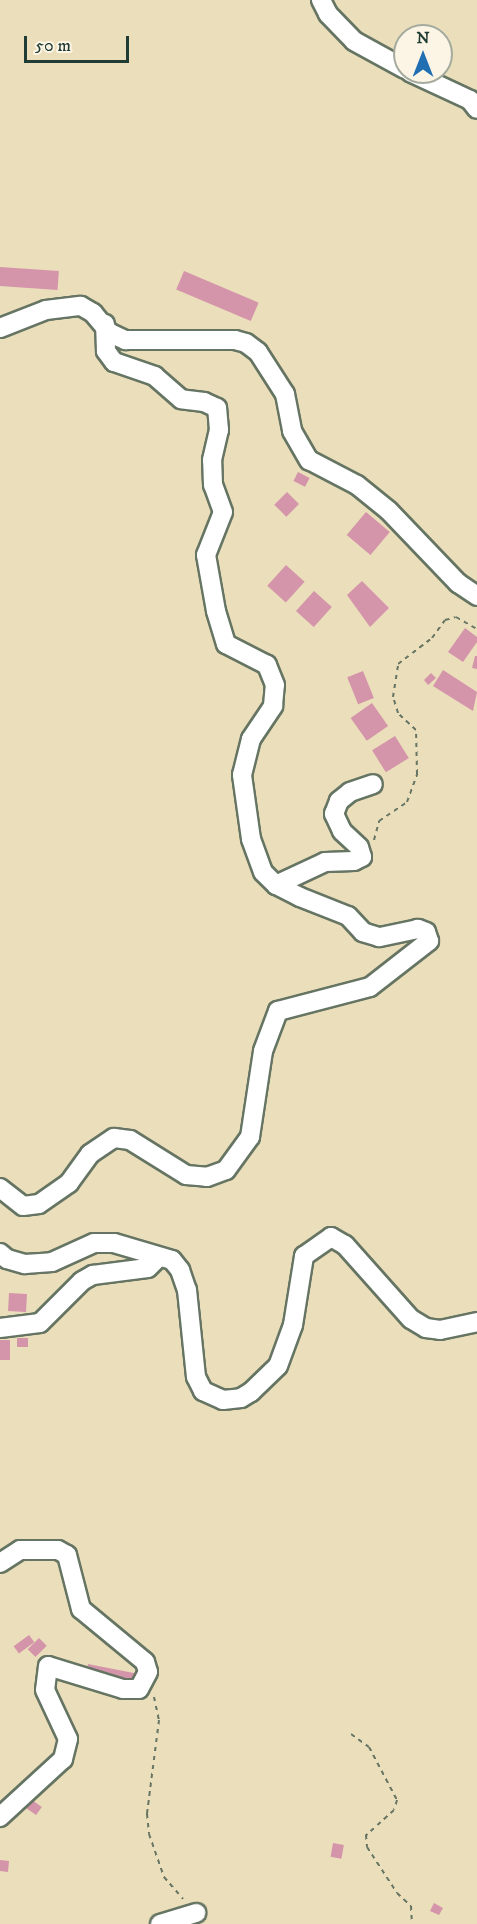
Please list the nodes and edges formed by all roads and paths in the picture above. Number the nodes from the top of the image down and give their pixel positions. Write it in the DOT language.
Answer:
graph roads {
  1 [pos="321,0"];
  2 [pos="393,62"];
  3 [pos="436,84"];
  4 [pos="477,109"];
  5 [pos="105,324"];
  6 [pos="0,328"];
  7 [pos="477,596"];
  8 [pos="477,629"];
  9 [pos="373,784"];
  10 [pos="362,857"];
  11 [pos="276,885"];
  12 [pos="0,1188"];
  13 [pos="0,1253"];
  14 [pos="159,1257"];
  15 [pos="477,1322"];
  16 [pos="0,1328"];
  17 [pos="0,1563"];
  18 [pos="148,1672"];
  19 [pos="351,1734"];
  20 [pos="0,1817"];
  21 [pos="196,1913"];
  22 [pos="160,1924"];
  23 [pos="411,1924"];
  1 -- 2 [label="street"];
  3 -- 4 [label="street"];
  5 -- 6 [label="street"];
  5 -- 7 [label="street"];
  5 -- 11 [label="street"];
  8 -- 10 [label="path"];
  9 -- 10 [label="street"];
  10 -- 11 [label="street"];
  11 -- 12 [label="street"];
  13 -- 14 [label="street"];
  14 -- 15 [label="street"];
  14 -- 16 [label="street"];
  17 -- 18 [label="street"];
  18 -- 20 [label="street"];
  18 -- 21 [label="path"];
  19 -- 23 [label="path"];
  21 -- 22 [label="street"];
}
